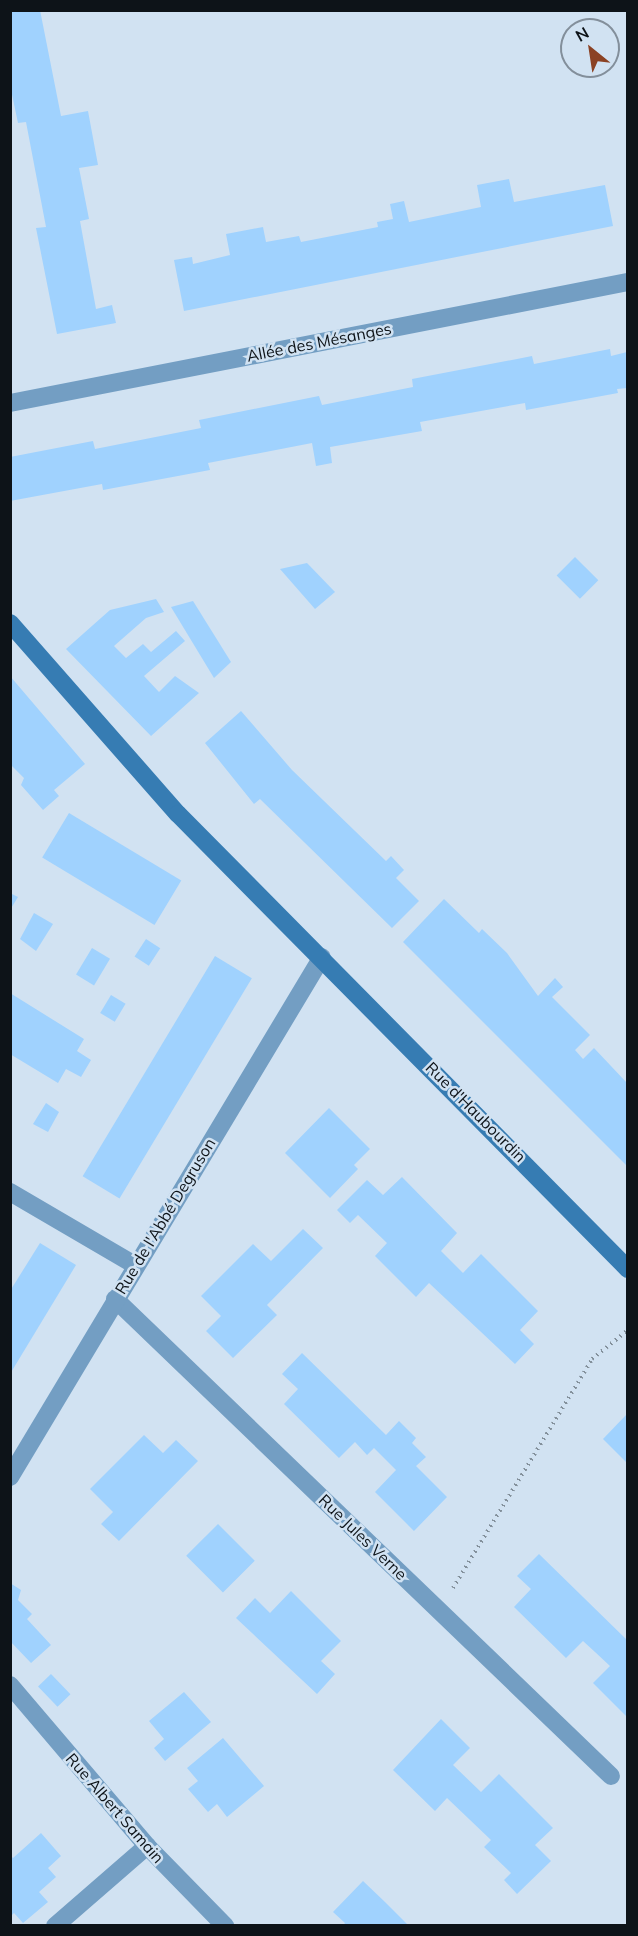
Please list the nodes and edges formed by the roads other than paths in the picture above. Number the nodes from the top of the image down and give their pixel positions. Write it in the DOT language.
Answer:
graph roads {
  1 [pos="627,282"];
  2 [pos="11,398"];
  3 [pos="13,626"];
  4 [pos="322,957"];
  5 [pos="10,1192"];
  6 [pos="135,1265"];
  7 [pos="627,1269"];
  8 [pos="115,1299"];
  9 [pos="10,1477"];
  10 [pos="10,1685"];
  11 [pos="611,1776"];
  12 [pos="147,1846"];
  13 [pos="55,1926"];
  14 [pos="225,1926"];
  1 -- 2 [label="street, Allée des Mésanges"];
  3 -- 4 [label="street, Rue d'Haubourdin"];
  4 -- 6 [label="street, Rue de l'Abbé Degruson"];
  4 -- 7 [label="street, Rue d'Haubourdin"];
  5 -- 6 [label="street"];
  6 -- 8 [label="street, Rue de l'Abbé Degruson"];
  8 -- 9 [label="street, Rue de l'Abbé Degruson"];
  8 -- 11 [label="street, Rue Jules Verne"];
  10 -- 12 [label="street, Rue Albert Samain"];
  12 -- 13 [label="street"];
  12 -- 14 [label="street, Rue Albert Samain"];
}
